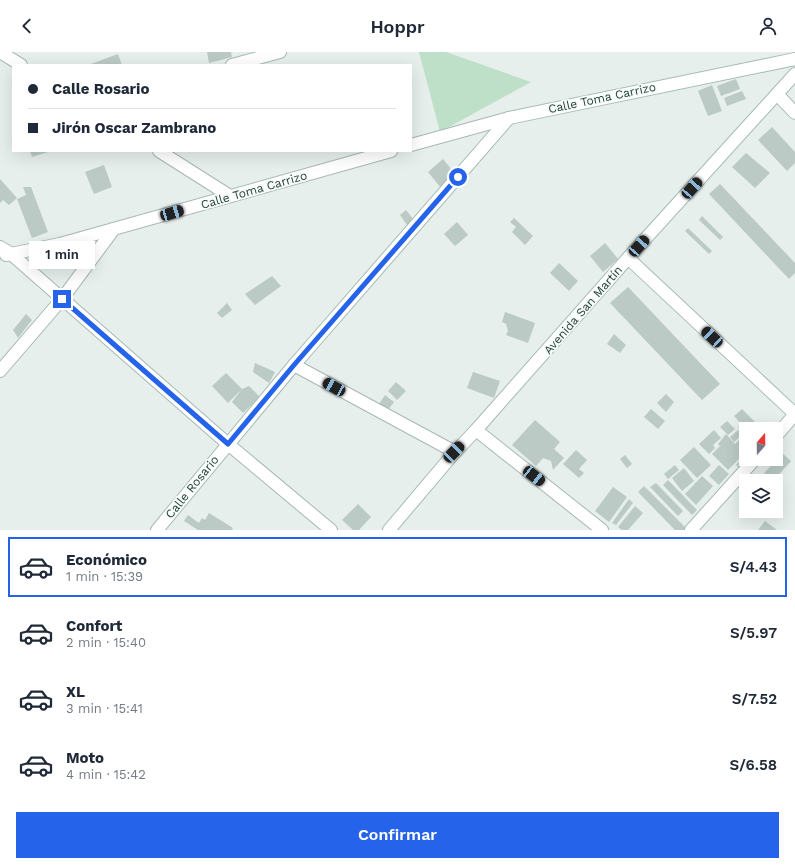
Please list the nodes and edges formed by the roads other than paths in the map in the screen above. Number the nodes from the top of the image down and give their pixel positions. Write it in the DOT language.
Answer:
graph roads {
  1 [pos="0,52"];
  2 [pos="280,52"];
  3 [pos="795,58"];
  4 [pos="19,64"];
  5 [pos="236,64"];
  6 [pos="795,74"];
  7 [pos="777,94"];
  8 [pos="795,113"];
  9 [pos="509,118"];
  10 [pos="412,145"];
  11 [pos="161,152"];
  12 [pos="387,152"];
  13 [pos="230,196"];
  14 [pos="114,229"];
  15 [pos="3,252"];
  16 [pos="628,258"];
  17 [pos="62,299"];
  18 [pos="294,365"];
  19 [pos="0,370"];
  20 [pos="795,414"];
  21 [pos="783,428"];
  22 [pos="476,430"];
  23 [pos="228,444"];
  24 [pos="454,452"];
  25 [pos="749,466"];
  26 [pos="157,530"];
  27 [pos="331,530"];
  28 [pos="389,530"];
  29 [pos="602,530"];
  30 [pos="691,530"];
  1 -- 4 [label="street"];
  2 -- 5 [label="street"];
  3 -- 9 [label="street, Calle Toma Carrizo"];
  6 -- 7 [label="street, Avenida San Martín"];
  7 -- 8 [label="street"];
  7 -- 16 [label="street, Avenida San Martín"];
  9 -- 10 [label="street, Calle Toma Carrizo"];
  9 -- 18 [label="street, Calle Rosario"];
  11 -- 13 [label="street"];
  12 -- 13 [label="street, Calle Toma Carrizo"];
  13 -- 14 [label="street, Calle Toma Carrizo"];
  14 -- 15 [label="street, Calle Toma Carrizo"];
  14 -- 17 [label="street"];
  15 -- 17 [label="street"];
  16 -- 20 [label="street"];
  16 -- 22 [label="street, Avenida San Martín"];
  17 -- 19 [label="street"];
  17 -- 23 [label="street"];
  18 -- 23 [label="street, Calle Rosario"];
  18 -- 24 [label="street"];
  20 -- 21 [label="street"];
  22 -- 24 [label="street, Avenida San Martín"];
  22 -- 29 [label="street"];
  23 -- 26 [label="street, Calle Rosario"];
  23 -- 27 [label="street"];
  24 -- 28 [label="street, Avenida San Martín"];
  25 -- 30 [label="street"];
}
